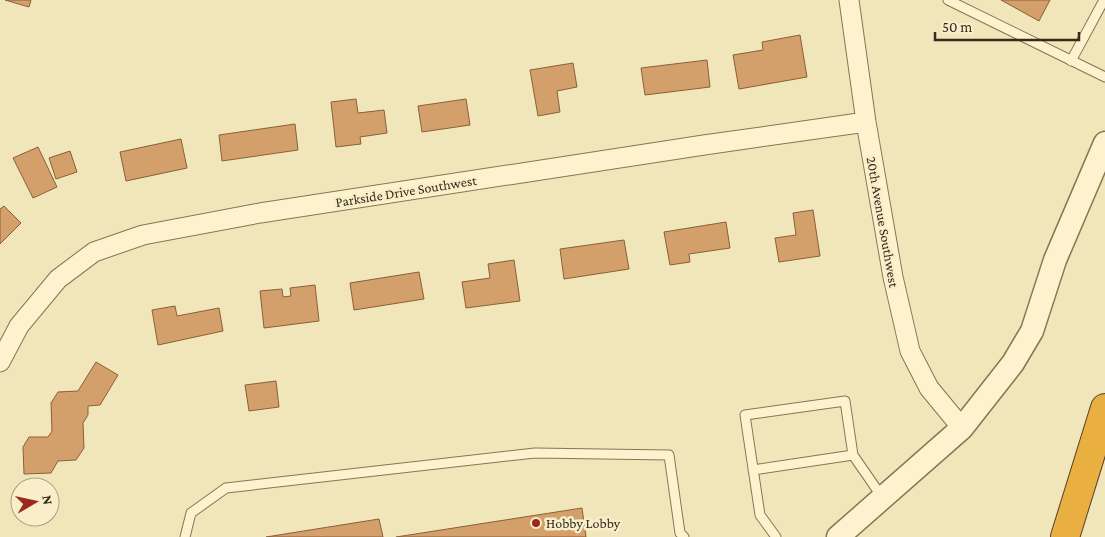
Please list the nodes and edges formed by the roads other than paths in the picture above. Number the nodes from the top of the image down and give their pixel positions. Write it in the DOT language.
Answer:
graph roads {
  1 [pos="849,0"];
  2 [pos="948,0"];
  3 [pos="1104,0"];
  4 [pos="1071,61"];
  5 [pos="1105,78"];
  6 [pos="866,122"];
  7 [pos="1105,143"];
  8 [pos="0,362"];
  9 [pos="1105,408"];
  10 [pos="962,428"];
  11 [pos="853,455"];
  12 [pos="753,470"];
  13 [pos="882,498"];
  14 [pos="185,537"];
  15 [pos="684,537"];
  16 [pos="776,537"];
  17 [pos="838,537"];
  18 [pos="1065,537"];
  1 -- 6 [label="street, 20th Avenue Southwest"];
  2 -- 4 [label="lane"];
  3 -- 4 [label="lane"];
  4 -- 5 [label="lane"];
  6 -- 8 [label="street, Parkside Drive Southwest"];
  6 -- 10 [label="street, 20th Avenue Southwest"];
  7 -- 10 [label="street"];
  9 -- 18 [label="highway"];
  10 -- 13 [label="street"];
  11 -- 12 [label="lane"];
  11 -- 12 [label="lane"];
  11 -- 13 [label="lane"];
  12 -- 16 [label="lane"];
  13 -- 17 [label="street"];
  14 -- 15 [label="lane"];
}
